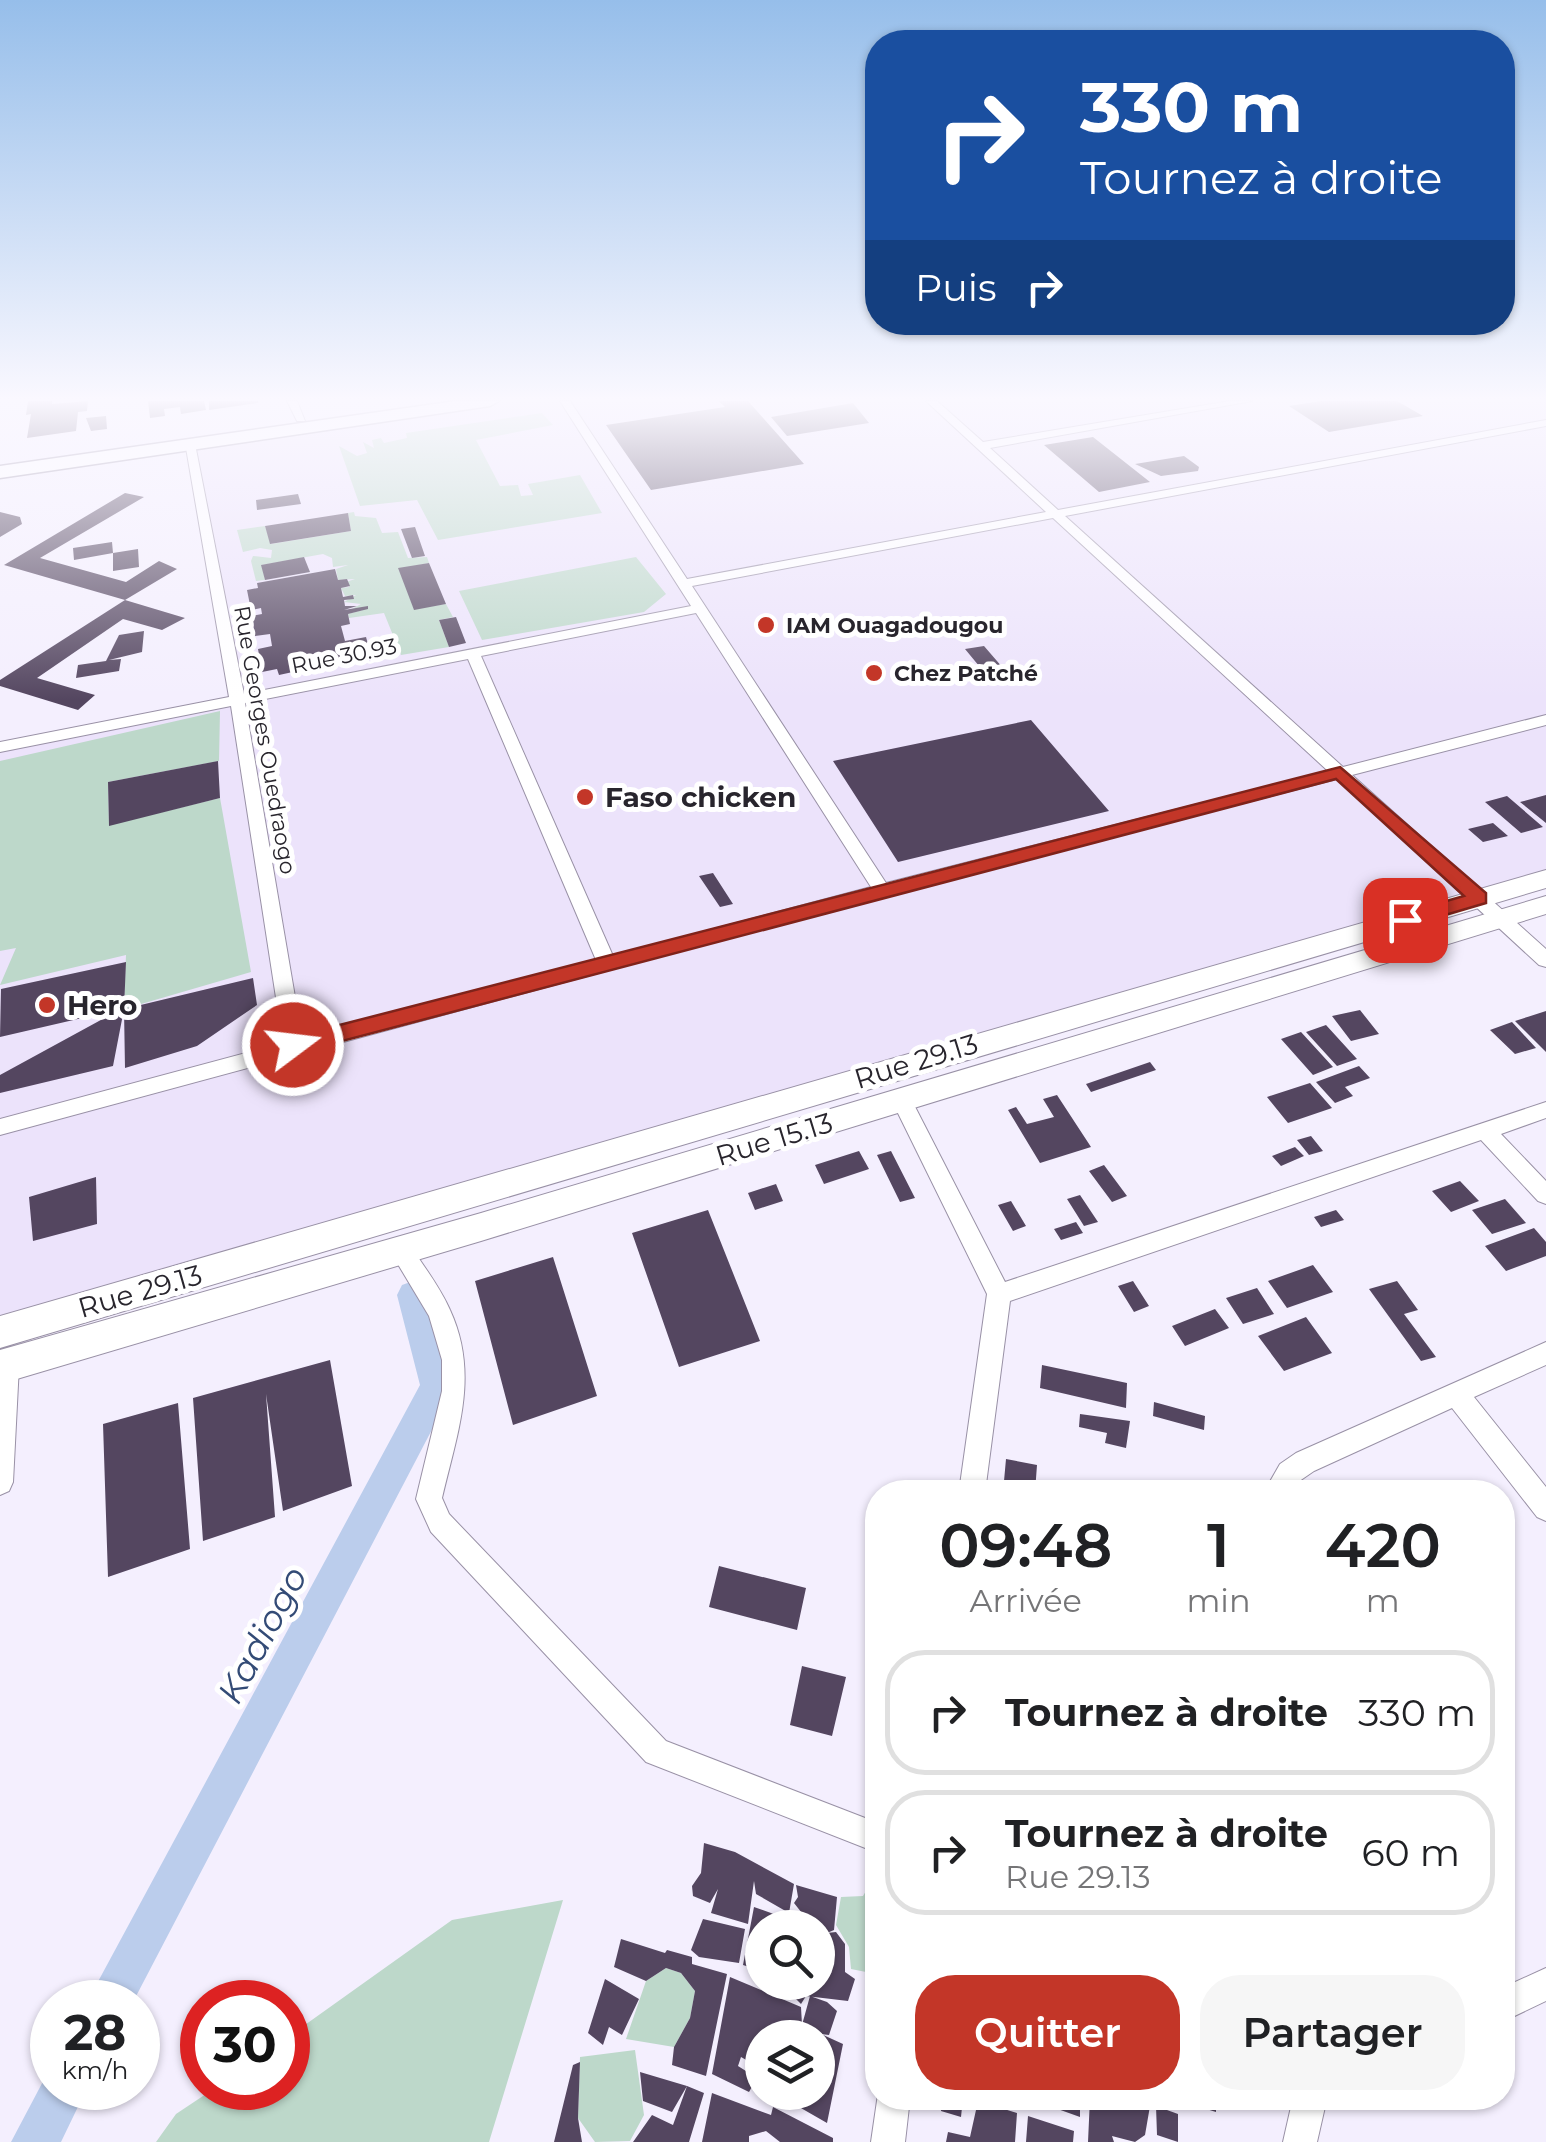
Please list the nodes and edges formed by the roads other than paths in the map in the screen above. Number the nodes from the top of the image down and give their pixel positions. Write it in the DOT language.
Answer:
graph roads {
  1 [pos="200,501"];
  2 [pos="632,501"];
  3 [pos="1044,501"];
  4 [pos="1133,501"];
  5 [pos="1059,515"];
  6 [pos="686,583"];
  7 [pos="697,609"];
  8 [pos="474,654"];
  9 [pos="238,699"];
  10 [pos="1546,720"];
  11 [pos="0,747"];
  12 [pos="1340,772"];
  13 [pos="1546,879"];
  14 [pos="882,890"];
  15 [pos="1546,905"];
  16 [pos="1490,908"];
  17 [pos="1546,960"];
  18 [pos="607,964"];
  19 [pos="293,1045"];
  20 [pos="902,1101"];
  21 [pos="1546,1110"];
  22 [pos="0,1127"];
  23 [pos="1487,1133"];
  24 [pos="1546,1194"];
  25 [pos="401,1251"];
  26 [pos="999,1294"];
  27 [pos="0,1332"];
  28 [pos="1546,1354"];
  29 [pos="3,1366"];
  30 [pos="1455,1392"];
  31 [pos="974,1480"];
  32 [pos="1285,1480"];
  33 [pos="0,1482"];
  34 [pos="1546,1508"];
  35 [pos="865,1833"];
  36 [pos="1546,1984"];
  37 [pos="1515,2000"];
  38 [pos="892,2110"];
  39 [pos="1307,2110"];
  40 [pos="888,2142"];
  41 [pos="1300,2142"];
  1 -- 9 [label="street, Rue Georges Ouedraogo"];
  2 -- 6 [label="street"];
  3 -- 5 [label="street"];
  4 -- 5 [label="street"];
  5 -- 6 [label="street"];
  5 -- 12 [label="street"];
  6 -- 7 [label="street"];
  7 -- 8 [label="street, Rue 30.93"];
  7 -- 14 [label="street"];
  8 -- 9 [label="street, Rue 30.93"];
  8 -- 18 [label="street"];
  9 -- 11 [label="street, Rue 30.93"];
  9 -- 19 [label="street, Rue Georges Ouedraogo"];
  10 -- 12 [label="street"];
  12 -- 14 [label="street"];
  12 -- 16 [label="street"];
  13 -- 16 [label="main road, Rue 29.13"];
  14 -- 18 [label="street"];
  15 -- 16 [label="main road, Rue 15.13"];
  16 -- 17 [label="street"];
  16 -- 20 [label="main road, Rue 15.13"];
  16 -- 27 [label="main road, Rue 29.13"];
  18 -- 19 [label="street"];
  19 -- 22 [label="street"];
  20 -- 25 [label="main road, Rue 15.13"];
  20 -- 26 [label="street"];
  21 -- 23 [label="street"];
  23 -- 24 [label="street"];
  23 -- 26 [label="street"];
  25 -- 29 [label="main road, Rue 15.13"];
  25 -- 35 [label="street"];
  26 -- 31 [label="street"];
  28 -- 30 [label="street"];
  29 -- 33 [label="street"];
  30 -- 32 [label="street"];
  30 -- 34 [label="street"];
  36 -- 37 [label="street"];
  38 -- 40 [label="street"];
  39 -- 41 [label="street"];
}
